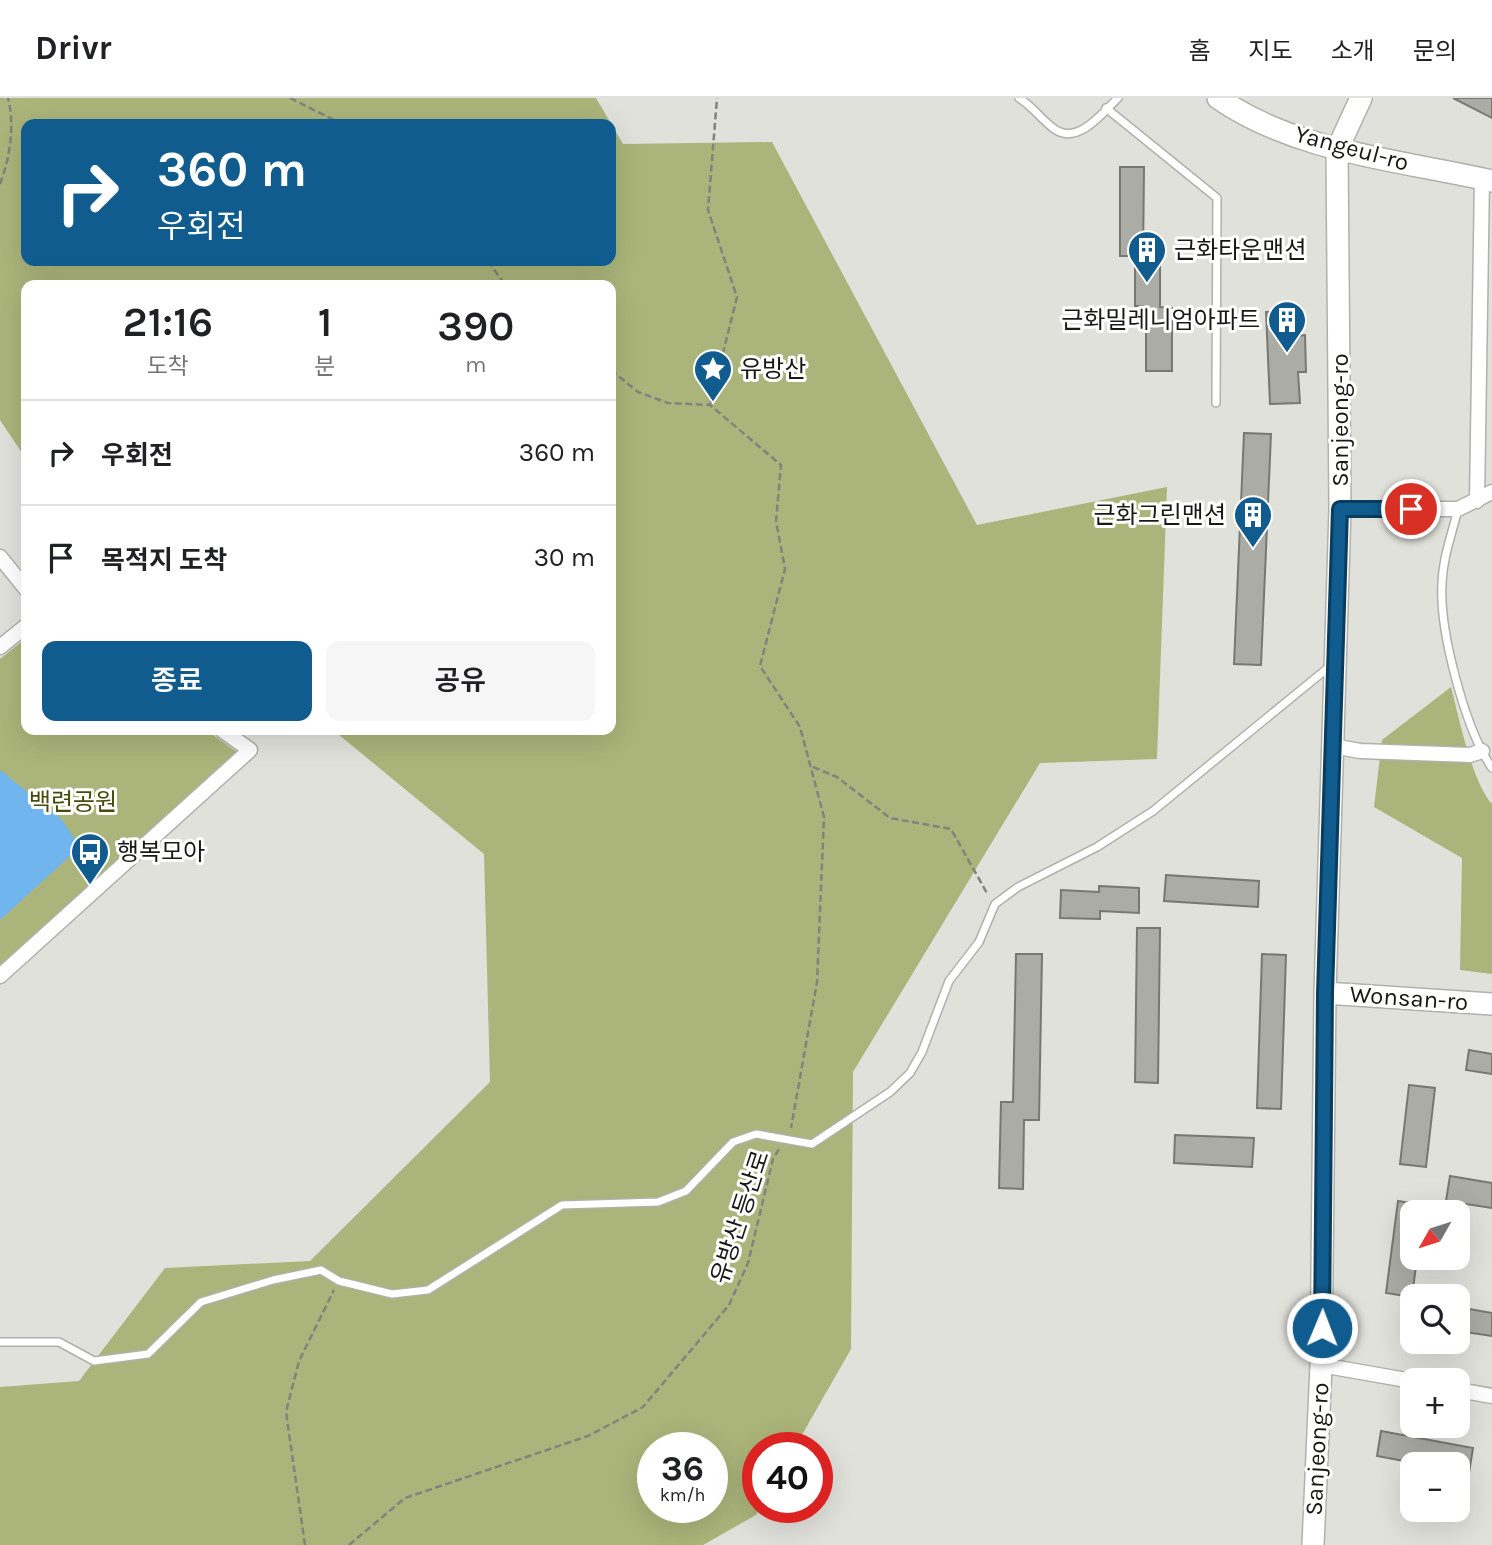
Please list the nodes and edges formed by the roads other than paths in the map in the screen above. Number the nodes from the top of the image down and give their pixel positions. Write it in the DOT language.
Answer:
graph roads {
  1 [pos="1019,98"];
  2 [pos="1118,98"];
  3 [pos="1218,98"];
  4 [pos="1361,98"];
  5 [pos="1107,108"];
  6 [pos="1337,150"];
  7 [pos="1487,180"];
  8 [pos="1216,403"];
  9 [pos="1492,492"];
  10 [pos="1477,501"];
  11 [pos="1340,509"];
  12 [pos="1458,509"];
  13 [pos="0,557"];
  14 [pos="21,583"];
  15 [pos="21,630"];
  16 [pos="0,647"];
  17 [pos="1335,662"];
  18 [pos="229,735"];
  19 [pos="1333,746"];
  20 [pos="1482,751"];
  21 [pos="1492,768"];
  22 [pos="0,976"];
  23 [pos="1325,993"];
  24 [pos="1492,1004"];
  25 [pos="0,1342"];
  26 [pos="1321,1365"];
  27 [pos="1400,1379"];
  28 [pos="1470,1392"];
  29 [pos="1492,1396"];
  30 [pos="1313,1545"];
  1 -- 5 [label="lane"];
  2 -- 5 [label="lane"];
  3 -- 6 [label="street, Yangeul-ro"];
  4 -- 6 [label="street, Sanjeong-ro"];
  5 -- 8 [label="lane"];
  6 -- 7 [label="street, Yangeul-ro"];
  6 -- 11 [label="street, Sanjeong-ro"];
  7 -- 10 [label="street"];
  9 -- 10 [label="street"];
  10 -- 12 [label="street"];
  11 -- 12 [label="street"];
  11 -- 17 [label="street, Sanjeong-ro"];
  12 -- 20 [label="lane"];
  13 -- 14 [label="street"];
  15 -- 16 [label="street"];
  17 -- 19 [label="street, Sanjeong-ro"];
  17 -- 25 [label="lane"];
  18 -- 22 [label="street"];
  19 -- 20 [label="street"];
  19 -- 23 [label="street, Sanjeong-ro"];
  20 -- 21 [label="lane"];
  23 -- 24 [label="street, Wonsan-ro"];
  23 -- 26 [label="street, Sanjeong-ro"];
  26 -- 27 [label="street"];
  26 -- 30 [label="street, Sanjeong-ro"];
  28 -- 29 [label="street"];
}
